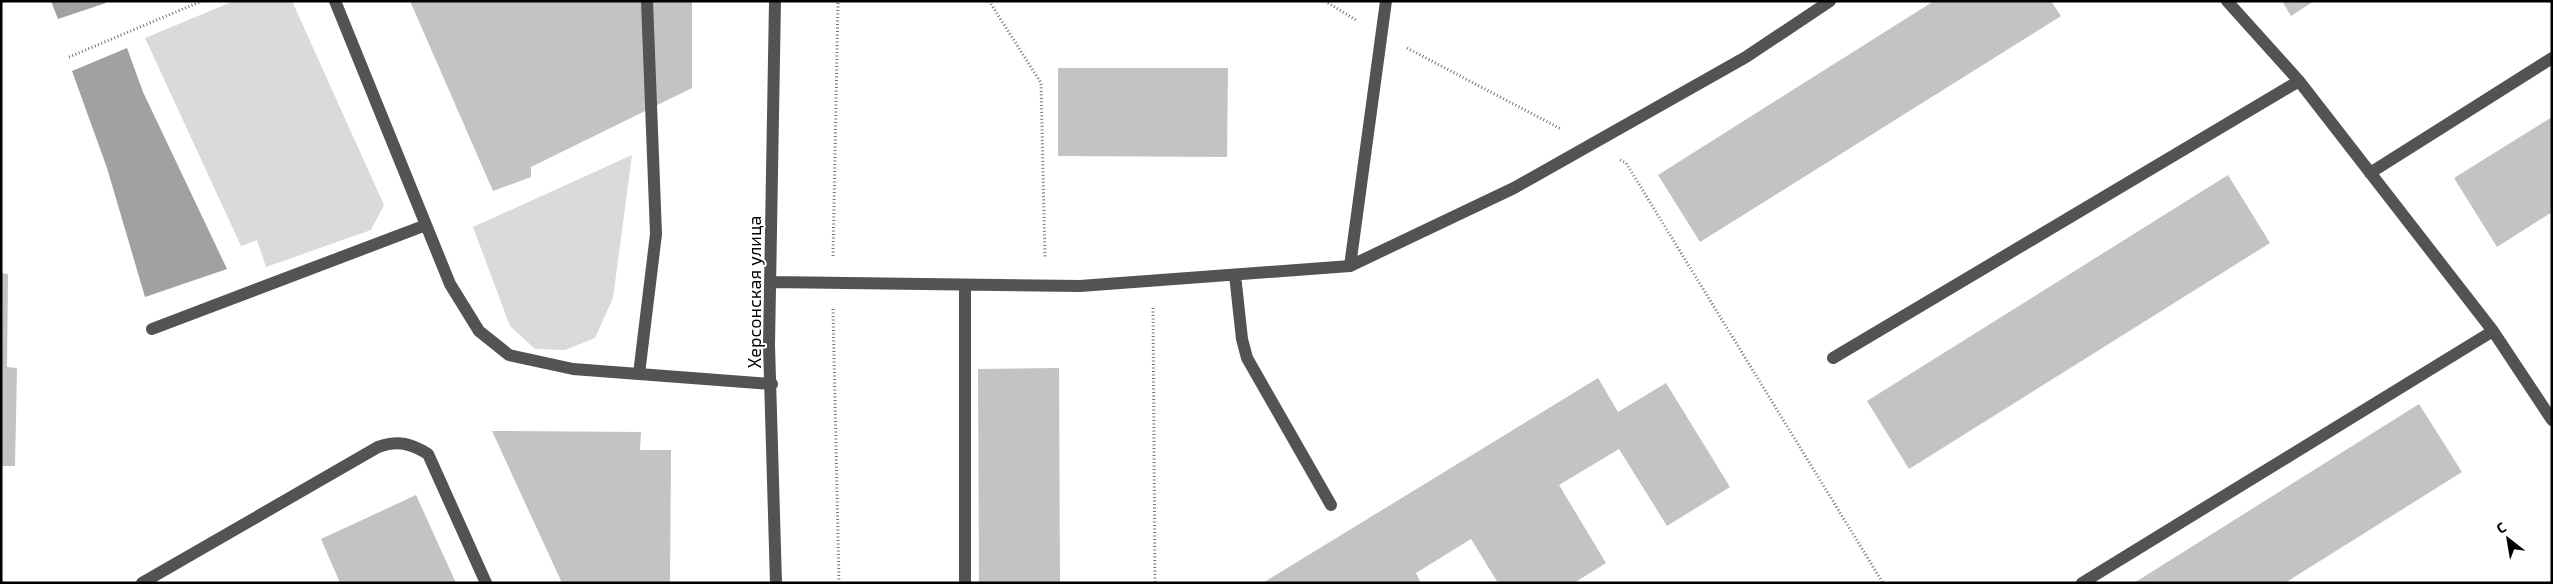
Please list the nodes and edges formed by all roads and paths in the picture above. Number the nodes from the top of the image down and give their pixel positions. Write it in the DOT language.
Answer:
graph roads {
  1 [pos="202,1"];
  2 [pos="335,1"];
  3 [pos="647,1"];
  4 [pos="776,1"];
  5 [pos="989,1"];
  6 [pos="1325,1"];
  7 [pos="1386,1"];
  8 [pos="1830,1"];
  9 [pos="2227,1"];
  10 [pos="1382,35"];
  11 [pos="69,56"];
  12 [pos="2552,58"];
  13 [pos="2299,81"];
  14 [pos="1590,144"];
  15 [pos="2370,173"];
  16 [pos="426,225"];
  17 [pos="1350,266"];
  18 [pos="1235,275"];
  19 [pos="1153,280"];
  20 [pos="771,282"];
  21 [pos="965,285"];
  22 [pos="1046,286"];
  23 [pos="152,329"];
  24 [pos="2493,332"];
  25 [pos="1833,358"];
  26 [pos="639,374"];
  27 [pos="772,384"];
  28 [pos="2552,420"];
  29 [pos="1331,506"];
  30 [pos="142,583"];
  31 [pos="486,583"];
  32 [pos="776,583"];
  33 [pos="965,583"];
  34 [pos="1155,583"];
  35 [pos="1883,583"];
  36 [pos="2082,583"];
  1 -- 11 [label="path"];
  2 -- 16 [label="street"];
  3 -- 26 [label="street"];
  4 -- 20 [label="street, Херсонская улица"];
  5 -- 22 [label="path"];
  6 -- 10 [label="path"];
  7 -- 10 [label="street"];
  8 -- 14 [label="street"];
  9 -- 13 [label="street"];
  10 -- 14 [label="path"];
  10 -- 17 [label="street"];
  12 -- 15 [label="street"];
  13 -- 15 [label="street"];
  13 -- 25 [label="street"];
  14 -- 17 [label="street"];
  14 -- 35 [label="path"];
  15 -- 24 [label="street"];
  16 -- 23 [label="street"];
  16 -- 26 [label="street"];
  17 -- 18 [label="street"];
  18 -- 19 [label="street"];
  18 -- 29 [label="street"];
  19 -- 22 [label="street"];
  19 -- 34 [label="path"];
  20 -- 21 [label="street"];
  20 -- 27 [label="street, Херсонская улица"];
  21 -- 22 [label="street"];
  21 -- 33 [label="street"];
  24 -- 28 [label="street"];
  24 -- 36 [label="street"];
  26 -- 27 [label="street"];
  27 -- 32 [label="street, Херсонская улица"];
  30 -- 31 [label="street"];
}
